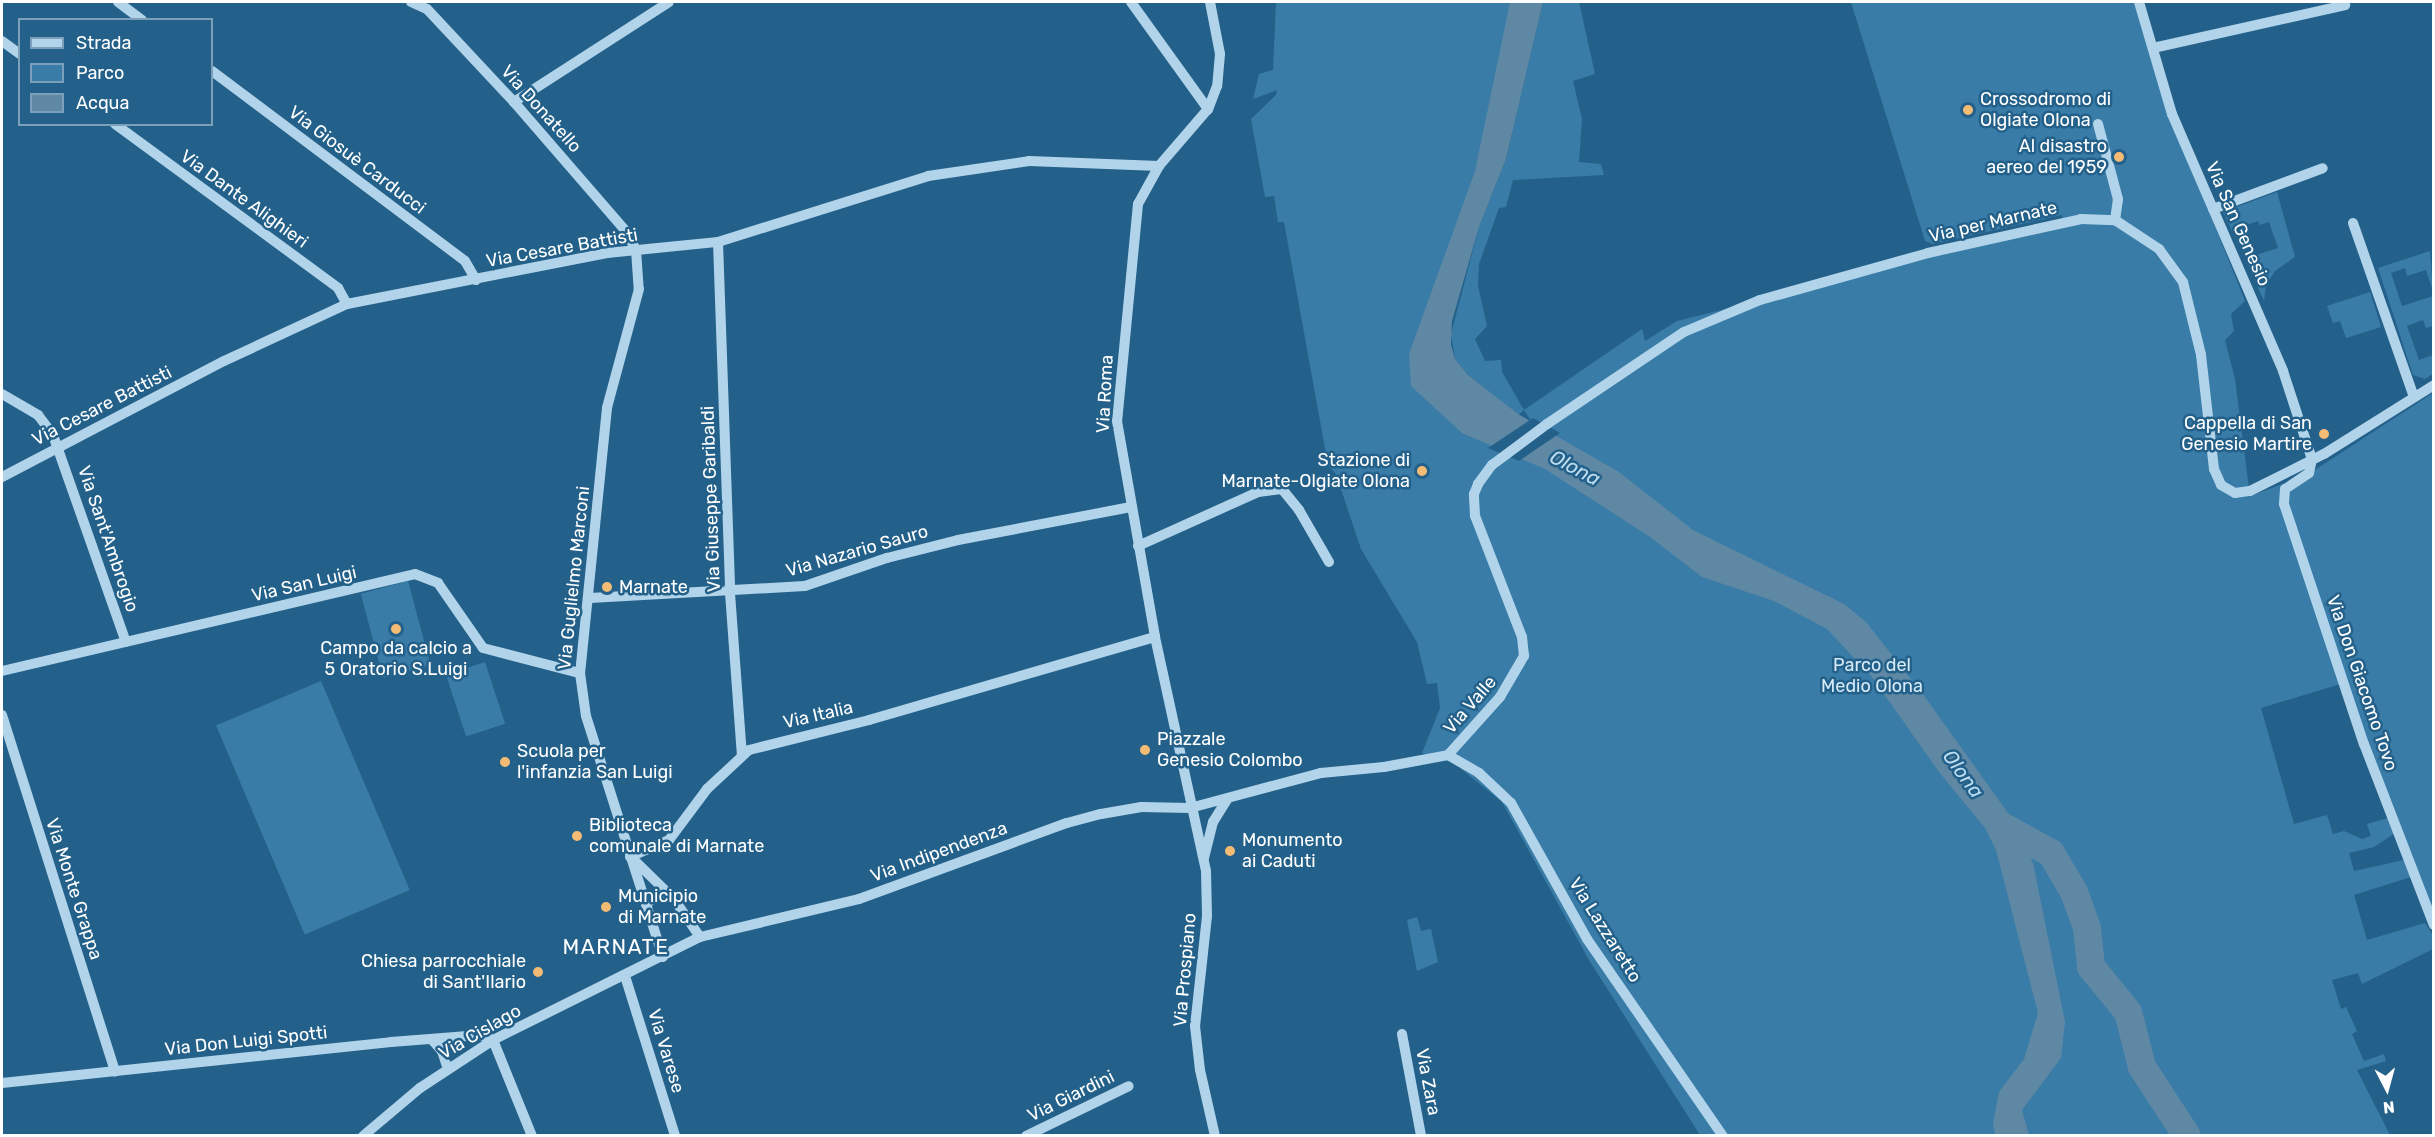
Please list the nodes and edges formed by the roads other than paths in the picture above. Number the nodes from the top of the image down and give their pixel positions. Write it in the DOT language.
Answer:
graph roads {
  1 [pos="118,2"];
  2 [pos="411,2"];
  3 [pos="669,2"];
  4 [pos="1131,2"];
  5 [pos="1210,2"];
  6 [pos="2139,2"];
  7 [pos="2345,5"];
  8 [pos="139,18"];
  9 [pos="2,41"];
  10 [pos="2153,48"];
  11 [pos="18,53"];
  12 [pos="213,72"];
  13 [pos="514,102"];
  14 [pos="1208,109"];
  15 [pos="2098,124"];
  16 [pos="118,126"];
  17 [pos="1159,166"];
  18 [pos="2323,168"];
  19 [pos="2212,209"];
  20 [pos="2115,220"];
  21 [pos="2353,223"];
  22 [pos="718,242"];
  23 [pos="636,250"];
  24 [pos="476,279"];
  25 [pos="346,304"];
  26 [pos="2433,385"];
  27 [pos="2,394"];
  28 [pos="2414,397"];
  29 [pos="1522,443"];
  30 [pos="58,447"];
  31 [pos="2312,459"];
  32 [pos="2,477"];
  33 [pos="1131,507"];
  34 [pos="1138,546"];
  35 [pos="1329,562"];
  36 [pos="730,593"];
  37 [pos="590,598"];
  38 [pos="1155,637"];
  39 [pos="126,642"];
  40 [pos="2,671"];
  41 [pos="580,673"];
  42 [pos="2,715"];
  43 [pos="742,755"];
  44 [pos="1448,755"];
  45 [pos="1228,798"];
  46 [pos="1190,808"];
  47 [pos="630,856"];
  48 [pos="1204,862"];
  49 [pos="669,895"];
  50 [pos="646,904"];
  51 [pos="2433,925"];
  52 [pos="700,937"];
  53 [pos="663,957"];
  54 [pos="625,976"];
  55 [pos="1402,1034"];
  56 [pos="493,1040"];
  57 [pos="433,1041"];
  58 [pos="448,1068"];
  59 [pos="115,1072"];
  60 [pos="2,1083"];
  61 [pos="1129,1086"];
  62 [pos="363,1136"];
  63 [pos="532,1136"];
  64 [pos="675,1136"];
  65 [pos="1026,1136"];
  66 [pos="1215,1136"];
  67 [pos="1421,1136"];
  68 [pos="1723,1136"];
  1 -- 8 [label="street"];
  2 -- 13 [label="street, Via Donatello"];
  3 -- 13 [label="street"];
  4 -- 14 [label="street"];
  5 -- 14 [label="street, Via Roma"];
  6 -- 10 [label="street, Via San Genesio"];
  7 -- 10 [label="street"];
  9 -- 11 [label="street"];
  10 -- 19 [label="street, Via San Genesio"];
  12 -- 24 [label="street, Via Giosuè Carducci"];
  13 -- 23 [label="street, Via Donatello"];
  14 -- 17 [label="street, Via Roma"];
  15 -- 20 [label="street"];
  16 -- 25 [label="street, Via Dante Alighieri"];
  17 -- 22 [label="street, Via Cesare Battisti"];
  17 -- 33 [label="street, Via Roma"];
  18 -- 19 [label="street"];
  19 -- 31 [label="street, Via San Genesio"];
  20 -- 29 [label="street, Via per Marnate"];
  20 -- 31 [label="street"];
  21 -- 28 [label="street"];
  22 -- 23 [label="street, Via Cesare Battisti"];
  22 -- 36 [label="street, Via Giuseppe Garibaldi"];
  23 -- 24 [label="street, Via Cesare Battisti"];
  23 -- 37 [label="street, Via Guglielmo Marconi"];
  24 -- 25 [label="street, Via Cesare Battisti"];
  25 -- 30 [label="street, Via Cesare Battisti"];
  26 -- 28 [label="street"];
  27 -- 30 [label="street, Via Sant'Ambrogio"];
  28 -- 31 [label="street"];
  29 -- 44 [label="street, Via Valle"];
  30 -- 32 [label="street, Via Cesare Battisti"];
  30 -- 39 [label="street, Via Sant'Ambrogio"];
  31 -- 51 [label="street, Via Don Giacomo Tovo"];
  33 -- 34 [label="street, Via Roma"];
  33 -- 36 [label="street, Via Nazario Sauro"];
  34 -- 35 [label="street"];
  34 -- 38 [label="street, Via Roma"];
  36 -- 37 [label="street, Via Nazario Sauro"];
  36 -- 43 [label="street, Via Giuseppe Garibaldi"];
  37 -- 41 [label="street, Via Guglielmo Marconi"];
  38 -- 43 [label="street, Via Italia"];
  38 -- 46 [label="street, Via Roma"];
  39 -- 40 [label="street, Via San Luigi"];
  39 -- 41 [label="street, Via San Luigi"];
  41 -- 47 [label="street, Via Guglielmo Marconi"];
  42 -- 59 [label="street, Via Monte Grappa"];
  43 -- 47 [label="street, Via Italia"];
  44 -- 45 [label="street, Via Valle"];
  44 -- 68 [label="street, Via Lazzaretto"];
  45 -- 46 [label="street, Via Valle"];
  45 -- 48 [label="street"];
  46 -- 48 [label="street, Via Prospiano"];
  46 -- 52 [label="street, Via Indipendenza"];
  47 -- 49 [label="street"];
  47 -- 50 [label="street, Via Guglielmo Marconi"];
  48 -- 66 [label="street, Via Prospiano"];
  49 -- 50 [label="street"];
  49 -- 52 [label="street"];
  50 -- 53 [label="street, Via Guglielmo Marconi"];
  52 -- 53 [label="street, Via Indipendenza"];
  53 -- 54 [label="street, Via Cislago"];
  54 -- 56 [label="street, Via Cislago"];
  54 -- 64 [label="street, Via Varese"];
  55 -- 67 [label="street, Via Zara"];
  56 -- 57 [label="street, Via Don Luigi Spotti"];
  56 -- 58 [label="street, Via Cislago"];
  56 -- 63 [label="street"];
  57 -- 58 [label="street"];
  57 -- 59 [label="street, Via Don Luigi Spotti"];
  58 -- 62 [label="street, Via Cislago"];
  59 -- 60 [label="street, Via Don Luigi Spotti"];
  61 -- 65 [label="street, Via Giardini"];
}
